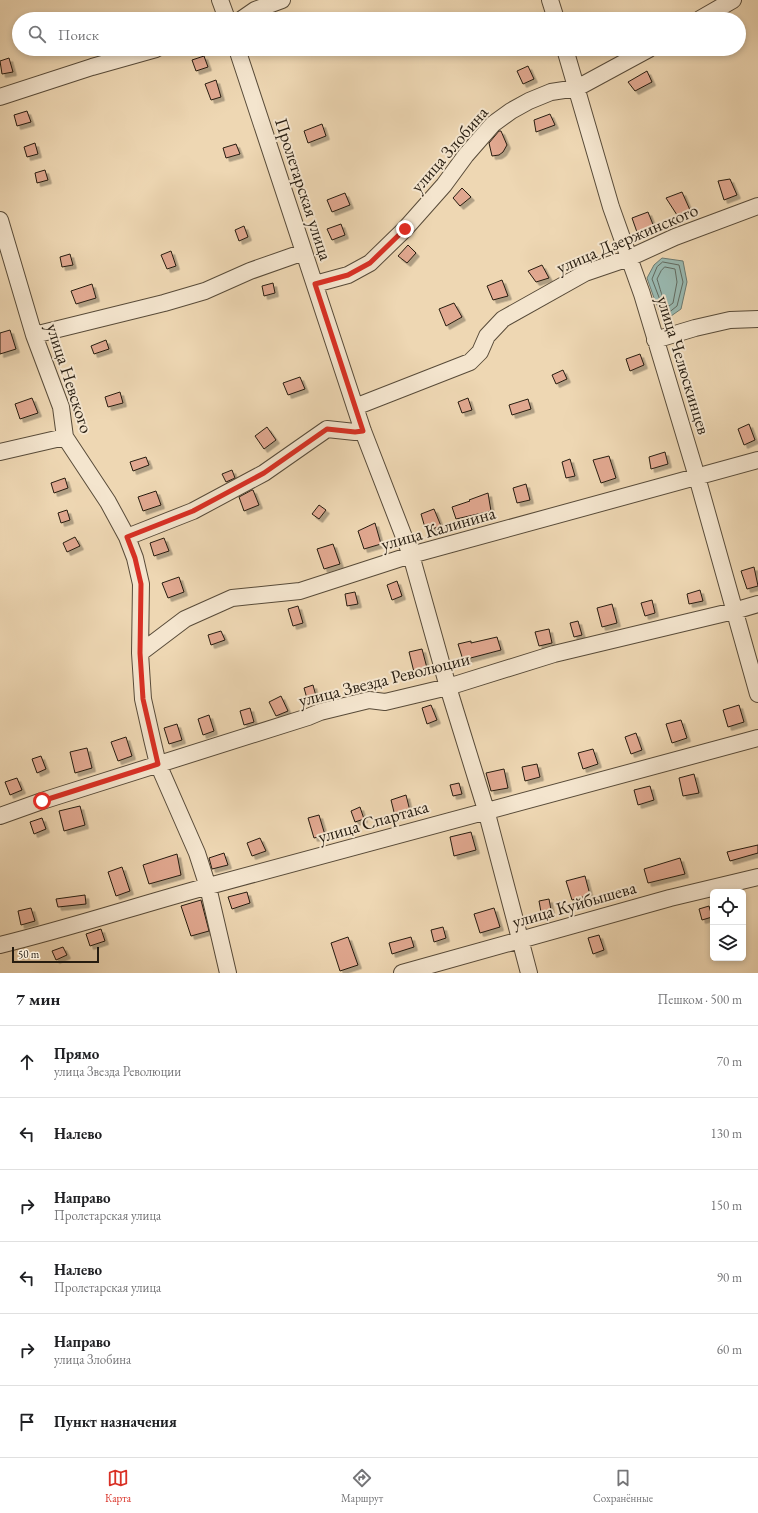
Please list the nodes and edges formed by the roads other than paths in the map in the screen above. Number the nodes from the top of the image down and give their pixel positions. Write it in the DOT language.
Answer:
graph roads {
  1 [pos="220,0"];
  2 [pos="282,0"];
  3 [pos="550,0"];
  4 [pos="733,0"];
  5 [pos="224,12"];
  6 [pos="252,12"];
  7 [pos="554,12"];
  8 [pos="712,12"];
  9 [pos="131,56"];
  10 [pos="238,56"];
  11 [pos="567,56"];
  12 [pos="636,56"];
  13 [pos="577,88"];
  14 [pos="0,97"];
  15 [pos="758,206"];
  16 [pos="0,220"];
  17 [pos="304,252"];
  18 [pos="629,258"];
  19 [pos="315,284"];
  20 [pos="758,319"];
  21 [pos="34,335"];
  22 [pos="655,340"];
  23 [pos="356,407"];
  24 [pos="363,431"];
  25 [pos="65,437"];
  26 [pos="0,452"];
  27 [pos="758,460"];
  28 [pos="697,477"];
  29 [pos="127,537"];
  30 [pos="412,555"];
  31 [pos="758,604"];
  32 [pos="734,611"];
  33 [pos="140,653"];
  34 [pos="448,687"];
  35 [pos="758,694"];
  36 [pos="758,738"];
  37 [pos="158,764"];
  38 [pos="486,810"];
  39 [pos="0,816"];
  40 [pos="758,877"];
  41 [pos="208,887"];
  42 [pos="521,940"];
  43 [pos="0,945"];
  44 [pos="228,973"];
  45 [pos="402,973"];
  46 [pos="529,973"];
  1 -- 5 [label="street"];
  2 -- 6 [label="street"];
  3 -- 7 [label="street"];
  4 -- 8 [label="street"];
  9 -- 14 [label="street"];
  10 -- 17 [label="street, Пролетарская улица"];
  11 -- 13 [label="street, улица Челюскинцев"];
  12 -- 13 [label="street, улица Злобина"];
  13 -- 18 [label="street, улица Челюскинцев"];
  13 -- 19 [label="street, улица Злобина"];
  15 -- 18 [label="street, улица Дзержинского"];
  16 -- 21 [label="street, улица Невского"];
  17 -- 19 [label="street, Пролетарская улица"];
  17 -- 21 [label="street"];
  18 -- 22 [label="street, улица Челюскинцев"];
  18 -- 23 [label="street, улица Дзержинского"];
  19 -- 23 [label="street, Пролетарская улица"];
  20 -- 22 [label="street"];
  21 -- 25 [label="street, улица Невского"];
  22 -- 28 [label="street, улица Челюскинцев"];
  23 -- 24 [label="street, Пролетарская улица"];
  24 -- 29 [label="street"];
  24 -- 30 [label="street, Пролетарская улица"];
  25 -- 26 [label="street"];
  25 -- 29 [label="street, улица Невского"];
  27 -- 28 [label="street, улица Калинина"];
  28 -- 30 [label="street, улица Калинина"];
  28 -- 32 [label="street, улица Челюскинцев"];
  29 -- 33 [label="street, улица Невского"];
  30 -- 33 [label="street, улица Калинина"];
  30 -- 34 [label="street, Пролетарская улица"];
  31 -- 32 [label="street, улица Звезда Революции"];
  32 -- 34 [label="street, улица Звезда Революции"];
  32 -- 35 [label="street, улица Челюскинцев"];
  33 -- 37 [label="street, улица Невского"];
  34 -- 37 [label="street, улица Звезда Революции"];
  34 -- 38 [label="street, Пролетарская улица"];
  36 -- 38 [label="street, улица Спартака"];
  37 -- 39 [label="street, улица Звезда Революции"];
  37 -- 41 [label="street, улица Невского"];
  38 -- 41 [label="street, улица Спартака"];
  38 -- 42 [label="street, Пролетарская улица"];
  40 -- 42 [label="street, улица Куйбышева"];
  41 -- 43 [label="street, улица Спартака"];
  41 -- 44 [label="street, улица Невского"];
  42 -- 45 [label="street, улица Куйбышева"];
  42 -- 46 [label="street, Пролетарская улица"];
}
